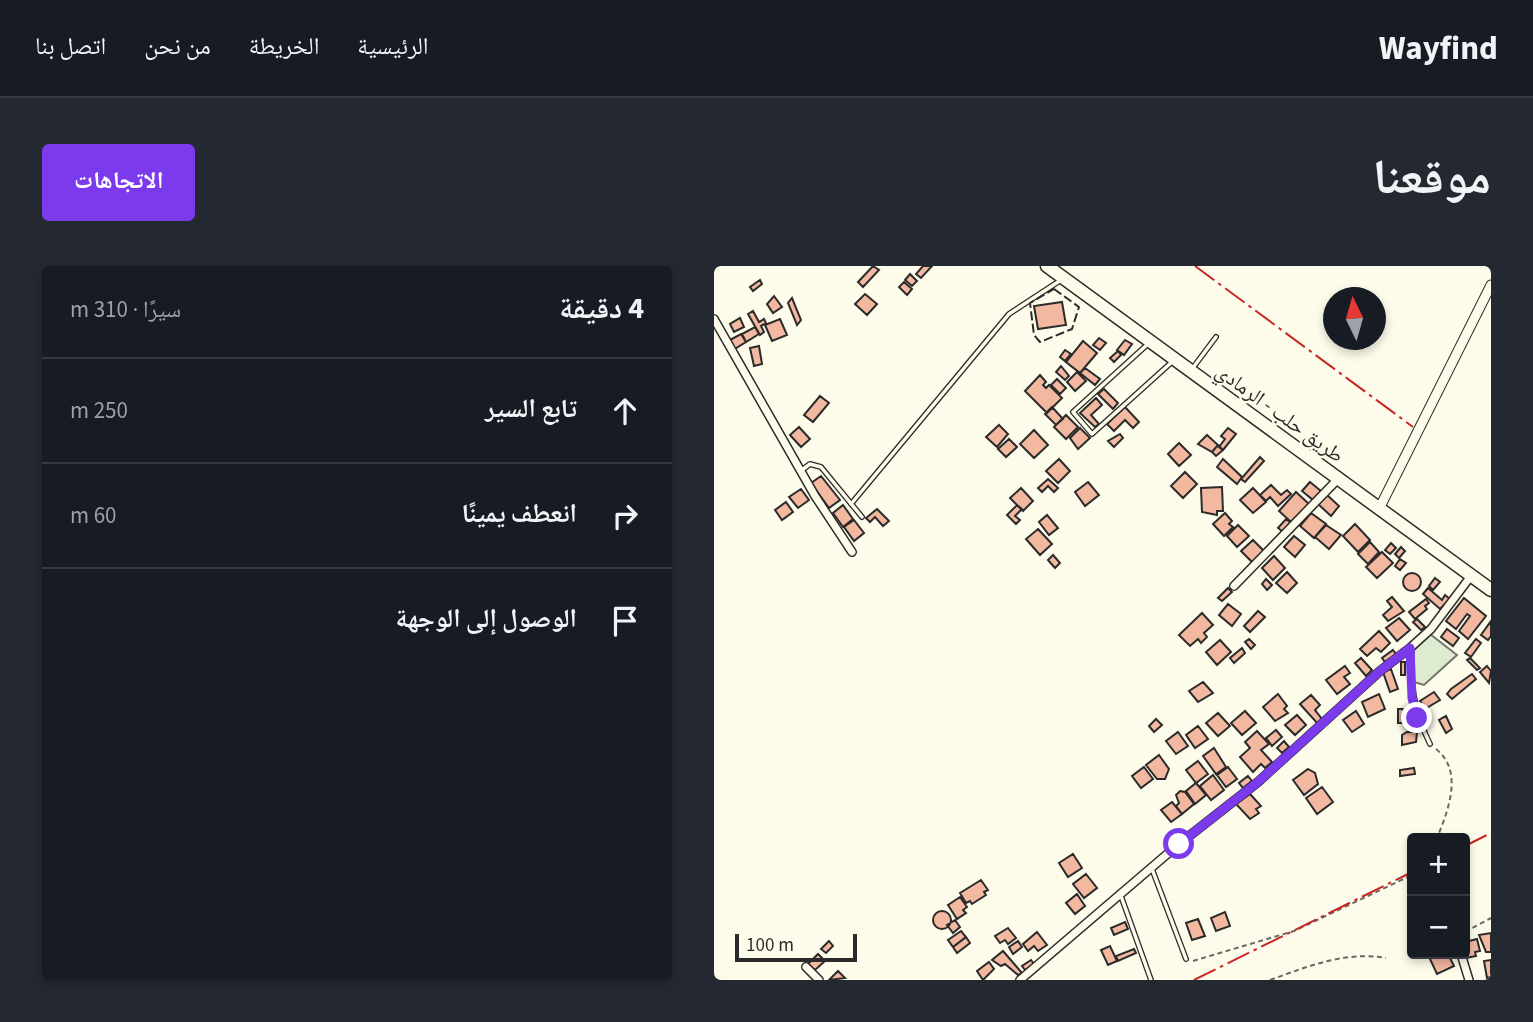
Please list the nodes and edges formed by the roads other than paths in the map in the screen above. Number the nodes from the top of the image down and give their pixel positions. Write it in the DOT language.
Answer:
graph roads {
  1 [pos="1047,266"];
  2 [pos="1064,278"];
  3 [pos="1491,285"];
  4 [pos="714,319"];
  5 [pos="716,331"];
  6 [pos="1216,337"];
  7 [pos="1151,342"];
  8 [pos="1175,359"];
  9 [pos="1191,371"];
  10 [pos="800,471"];
  11 [pos="1338,479"];
  12 [pos="851,504"];
  13 [pos="1379,509"];
  14 [pos="862,517"];
  15 [pos="852,552"];
  16 [pos="1471,576"];
  17 [pos="1234,586"];
  18 [pos="1491,590"];
  19 [pos="1410,648"];
  20 [pos="1430,744"];
  21 [pos="1152,869"];
  22 [pos="1121,896"];
  23 [pos="1186,959"];
  24 [pos="1463,959"];
  25 [pos="806,967"];
  26 [pos="819,980"];
  27 [pos="1020,980"];
  28 [pos="1151,980"];
  29 [pos="1469,980"];
  1 -- 2 [label="highway, طريق حلب - الرمادي"];
  2 -- 7 [label="highway, طريق حلب - الرمادي"];
  2 -- 12 [label="lane"];
  3 -- 13 [label="street"];
  4 -- 5 [label="street"];
  5 -- 10 [label="street"];
  6 -- 9 [label="lane"];
  7 -- 8 [label="highway, طريق حلب - الرمادي"];
  7 -- 8 [label="lane"];
  8 -- 9 [label="highway, طريق حلب - الرمادي"];
  9 -- 11 [label="highway, طريق حلب - الرمادي"];
  10 -- 12 [label="lane"];
  10 -- 15 [label="street"];
  11 -- 13 [label="highway, طريق حلب - الرمادي"];
  11 -- 17 [label="street"];
  12 -- 14 [label="lane"];
  13 -- 16 [label="highway, طريق حلب - الرمادي"];
  16 -- 18 [label="highway, طريق حلب - الرمادي"];
  16 -- 19 [label="street"];
  19 -- 20 [label="lane"];
  19 -- 21 [label="street"];
  21 -- 22 [label="street"];
  21 -- 23 [label="lane"];
  22 -- 27 [label="street"];
  22 -- 28 [label="lane"];
  24 -- 29 [label="street"];
  25 -- 26 [label="street"];
}
